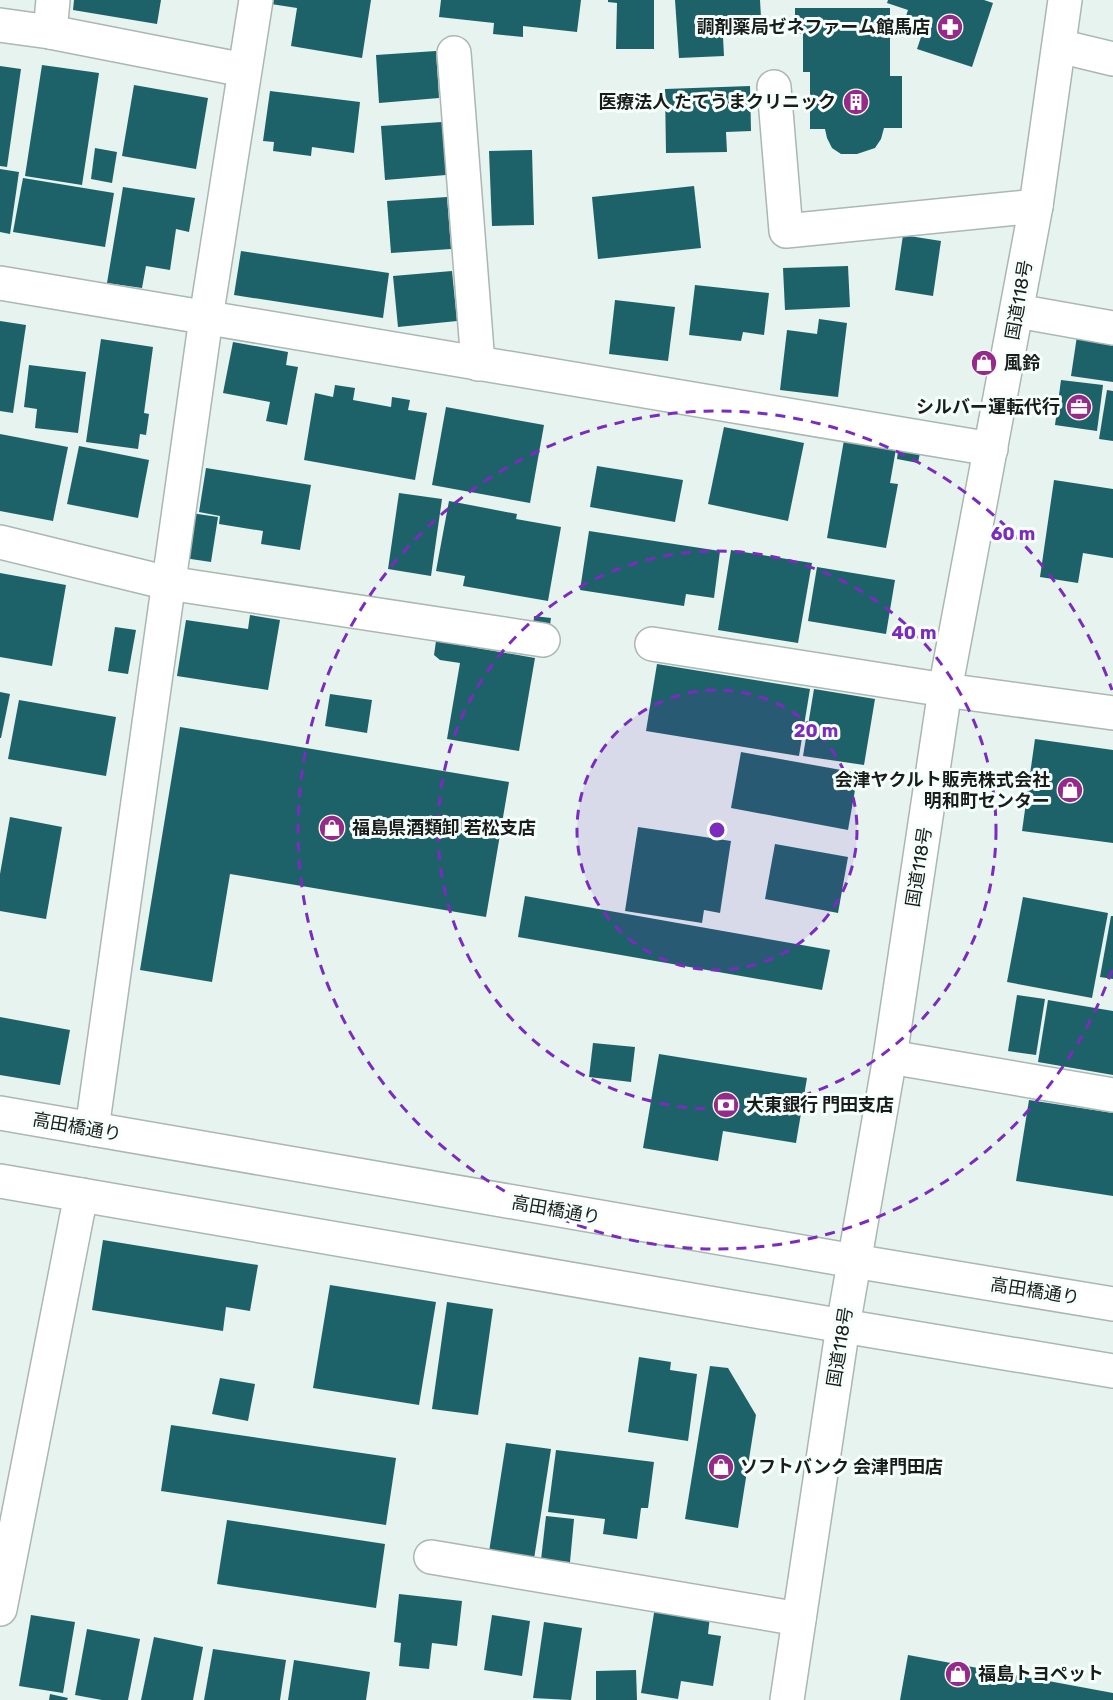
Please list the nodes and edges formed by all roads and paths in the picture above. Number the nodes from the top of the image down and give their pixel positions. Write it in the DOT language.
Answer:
graph roads {
  1 [pos="53,0"];
  2 [pos="256,0"];
  3 [pos="1065,0"];
  4 [pos="0,25"];
  5 [pos="50,32"];
  6 [pos="1059,46"];
  7 [pos="454,53"];
  8 [pos="1113,59"];
  9 [pos="244,70"];
  10 [pos="774,87"];
  11 [pos="1036,206"];
  12 [pos="0,283"];
  13 [pos="1017,311"];
  14 [pos="206,318"];
  15 [pos="1113,328"];
  16 [pos="478,364"];
  17 [pos="991,449"];
  18 [pos="0,542"];
  19 [pos="168,583"];
  20 [pos="543,640"];
  21 [pos="652,644"];
  22 [pos="945,690"];
  23 [pos="1113,713"];
  24 [pos="890,1057"];
  25 [pos="1113,1095"];
  26 [pos="0,1113"];
  27 [pos="92,1129"];
  28 [pos="0,1181"];
  29 [pos="82,1195"];
  30 [pos="854,1261"];
  31 [pos="1113,1304"];
  32 [pos="843,1326"];
  33 [pos="1113,1371"];
  34 [pos="431,1557"];
  35 [pos="0,1609"];
  36 [pos="799,1619"];
  37 [pos="787,1700"];
  1 -- 5 [label="main road"];
  2 -- 9 [label="main road"];
  3 -- 6 [label="main road, 国道118号"];
  4 -- 5 [label="main road"];
  5 -- 9 [label="main road"];
  6 -- 8 [label="main road"];
  6 -- 11 [label="main road, 国道118号"];
  7 -- 16 [label="main road"];
  9 -- 14 [label="main road"];
  10 -- 11 [label="main road"];
  11 -- 13 [label="main road, 国道118号"];
  12 -- 14 [label="main road"];
  13 -- 15 [label="main road"];
  13 -- 17 [label="main road, 国道118号"];
  14 -- 16 [label="main road"];
  14 -- 19 [label="main road"];
  16 -- 17 [label="main road"];
  17 -- 22 [label="main road, 国道118号"];
  18 -- 19 [label="main road"];
  19 -- 20 [label="main road"];
  19 -- 27 [label="main road"];
  21 -- 22 [label="main road"];
  22 -- 23 [label="main road"];
  22 -- 24 [label="main road, 国道118号"];
  24 -- 25 [label="main road"];
  24 -- 30 [label="main road, 国道118号"];
  26 -- 27 [label="main road, 高田橋通り"];
  27 -- 30 [label="main road, 高田橋通り"];
  28 -- 29 [label="main road"];
  29 -- 32 [label="main road"];
  29 -- 35 [label="main road"];
  30 -- 31 [label="main road, 高田橋通り"];
  30 -- 32 [label="main road, 国道118号"];
  32 -- 33 [label="main road"];
  32 -- 36 [label="main road, 国道118号"];
  34 -- 36 [label="main road"];
  36 -- 37 [label="main road, 国道118号"];
}
